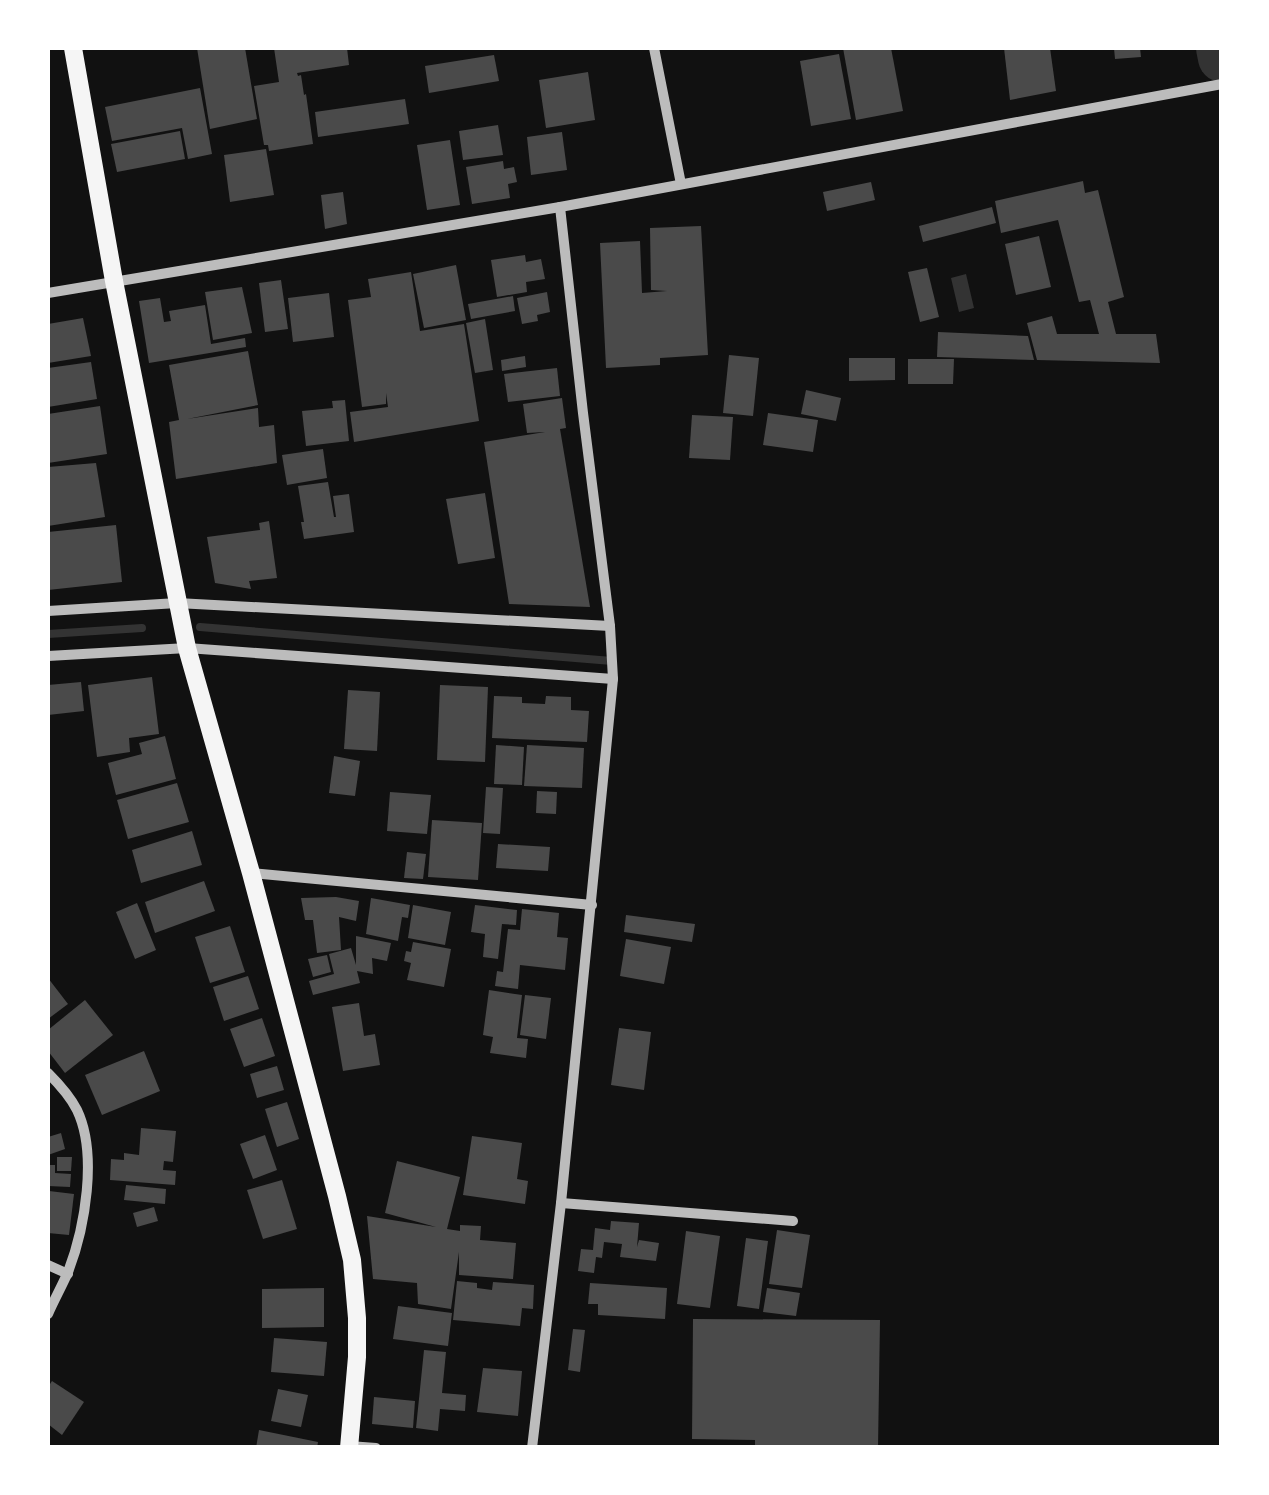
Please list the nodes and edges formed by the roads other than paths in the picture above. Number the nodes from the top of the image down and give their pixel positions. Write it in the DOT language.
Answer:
graph roads {
  1 [pos="73,48"];
  2 [pos="654,48"];
  3 [pos="1222,84"];
  4 [pos="682,184"];
  5 [pos="560,207"];
  6 [pos="114,281"];
  7 [pos="48,293"];
  8 [pos="178,603"];
  9 [pos="48,611"];
  10 [pos="610,626"];
  11 [pos="188,648"];
  12 [pos="48,656"];
  13 [pos="613,679"];
  14 [pos="251,873"];
  15 [pos="592,905"];
  16 [pos="48,1073"];
  17 [pos="561,1203"];
  18 [pos="793,1221"];
  19 [pos="48,1266"];
  20 [pos="68,1274"];
  21 [pos="48,1314"];
  22 [pos="349,1446"];
  23 [pos="376,1448"];
  24 [pos="532,1448"];
  1 -- 6 [label="main road"];
  2 -- 4 [label="street"];
  3 -- 4 [label="street"];
  4 -- 5 [label="street"];
  5 -- 6 [label="street"];
  5 -- 10 [label="street"];
  6 -- 7 [label="street"];
  6 -- 8 [label="main road"];
  8 -- 9 [label="street"];
  8 -- 10 [label="street"];
  8 -- 11 [label="main road"];
  10 -- 13 [label="street"];
  11 -- 12 [label="street"];
  11 -- 13 [label="street"];
  11 -- 14 [label="main road"];
  13 -- 15 [label="street"];
  14 -- 15 [label="street"];
  14 -- 22 [label="main road"];
  15 -- 17 [label="street"];
  16 -- 20 [label="street"];
  17 -- 18 [label="street"];
  17 -- 24 [label="street"];
  19 -- 20 [label="street"];
  20 -- 21 [label="street"];
  22 -- 23 [label="street"];
}
